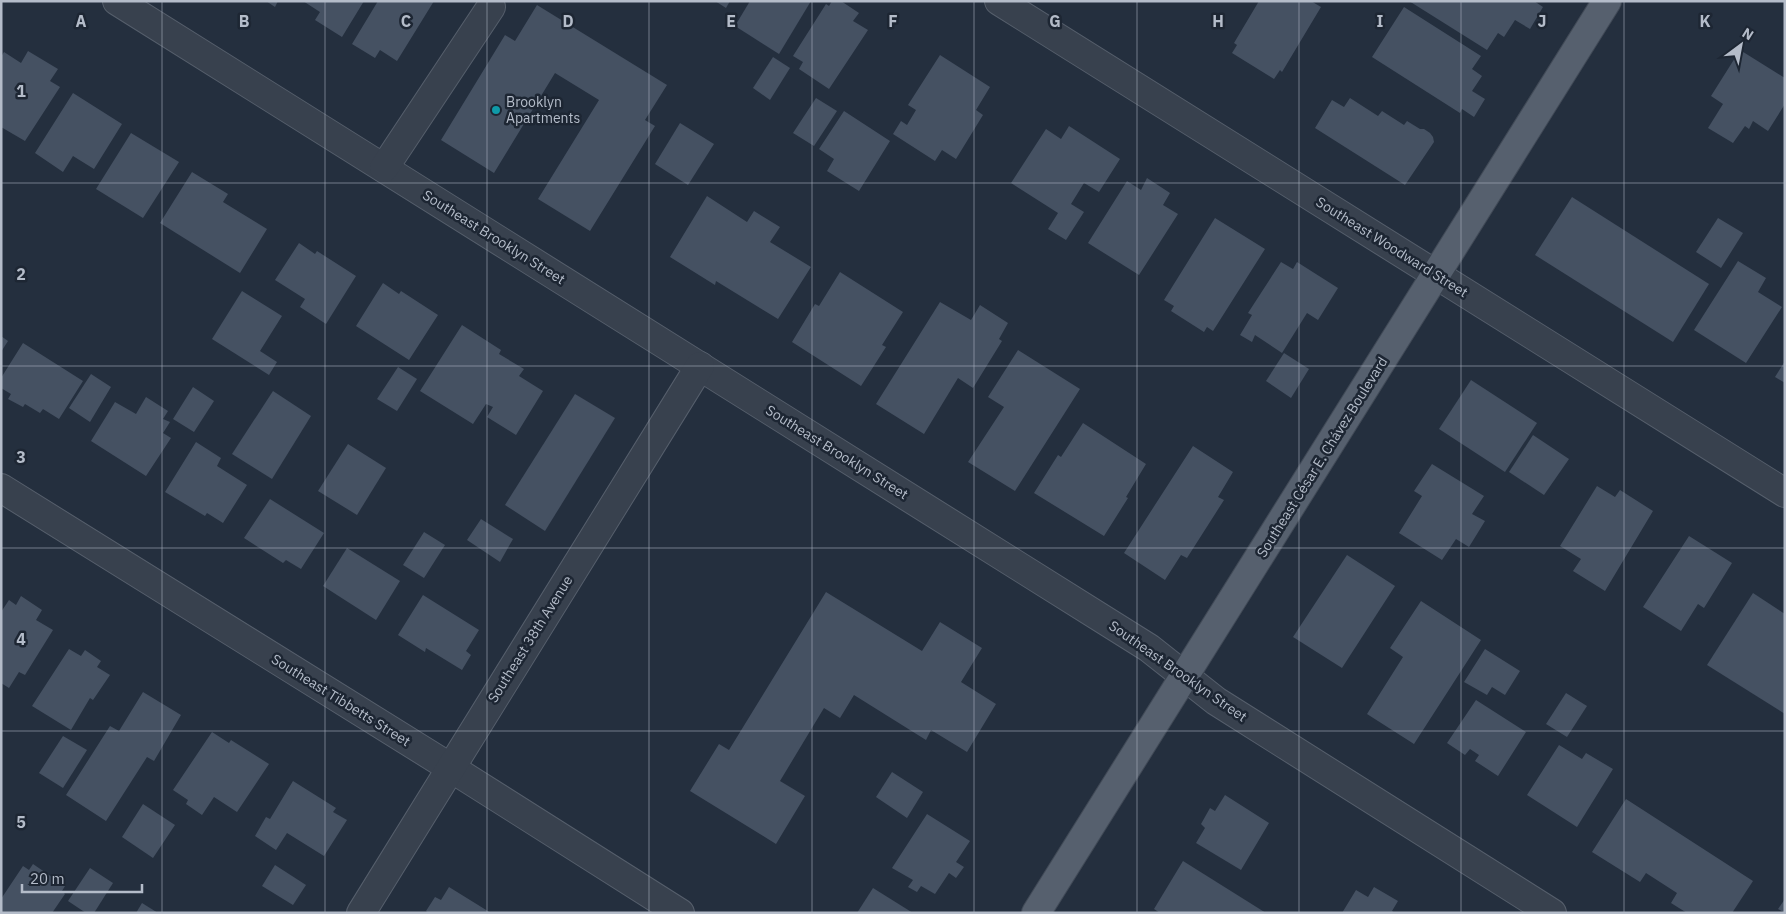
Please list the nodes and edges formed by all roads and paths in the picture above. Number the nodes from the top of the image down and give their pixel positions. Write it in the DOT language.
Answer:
graph roads {
  1 [pos="117,1"];
  2 [pos="998,1"];
  3 [pos="1607,1"];
  4 [pos="491,7"];
  5 [pos="384,168"];
  6 [pos="1437,275"];
  7 [pos="700,366"];
  8 [pos="1,488"];
  9 [pos="1785,493"];
  10 [pos="1184,676"];
  11 [pos="451,768"];
  12 [pos="362,913"];
  13 [pos="680,913"];
  14 [pos="1036,913"];
  15 [pos="1552,913"];
  1 -- 5 [label="street, Southeast Brooklyn Street"];
  2 -- 6 [label="street, Southeast Woodward Street"];
  3 -- 6 [label="main road, Southeast César E. Chávez Boulevard"];
  4 -- 5 [label="street"];
  5 -- 7 [label="street, Southeast Brooklyn Street"];
  6 -- 9 [label="street, Southeast Woodward Street"];
  6 -- 10 [label="main road, Southeast César E. Chávez Boulevard"];
  7 -- 10 [label="street, Southeast Brooklyn Street"];
  7 -- 11 [label="street, Southeast 38th Avenue"];
  8 -- 11 [label="street, Southeast Tibbetts Street"];
  10 -- 14 [label="main road, Southeast César E. Chávez Boulevard"];
  10 -- 15 [label="street, Southeast Brooklyn Street"];
  11 -- 12 [label="street, Southeast 38th Avenue"];
  11 -- 13 [label="street, Southeast Tibbetts Street"];
}
